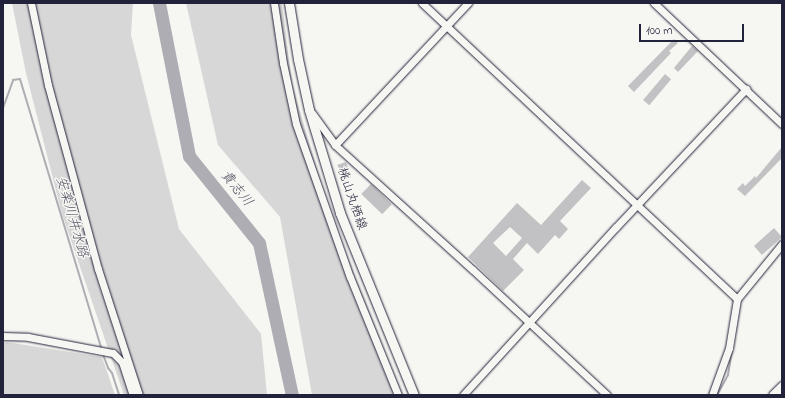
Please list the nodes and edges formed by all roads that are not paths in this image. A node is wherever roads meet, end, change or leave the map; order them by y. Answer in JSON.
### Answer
{"nodes":[{"id":1,"x":31,"y":3,"type":"edge"},
{"id":2,"x":274,"y":3,"type":"edge"},
{"id":3,"x":289,"y":3,"type":"edge"},
{"id":4,"x":422,"y":3,"type":"edge"},
{"id":5,"x":468,"y":3,"type":"edge"},
{"id":6,"x":654,"y":3,"type":"edge"},
{"id":7,"x":446,"y":26,"type":"junction"},
{"id":8,"x":746,"y":89,"type":"junction"},
{"id":9,"x":309,"y":110,"type":"junction"},
{"id":10,"x":782,"y":124,"type":"edge"},
{"id":11,"x":336,"y":145,"type":"junction"},
{"id":12,"x":636,"y":206,"type":"junction"},
{"id":13,"x":782,"y":244,"type":"edge"},
{"id":14,"x":737,"y":299,"type":"junction"},
{"id":15,"x":528,"y":323,"type":"junction"},
{"id":16,"x":3,"y":336,"type":"edge"},
{"id":17,"x":782,"y":386,"type":"edge"},
{"id":18,"x":133,"y":395,"type":"edge"},
{"id":19,"x":139,"y":395,"type":"edge"},
{"id":20,"x":398,"y":395,"type":"edge"},
{"id":21,"x":414,"y":395,"type":"edge"},
{"id":22,"x":463,"y":395,"type":"edge"},
{"id":23,"x":606,"y":395,"type":"edge"},
{"id":24,"x":712,"y":395,"type":"edge"},
{"id":25,"x":773,"y":395,"type":"edge"}],
"edges":[{"from":1,"to":19,"type":"street"},
{"from":2,"to":20,"type":"street"},
{"from":3,"to":9,"type":"main road","name":"桃山丸栖線"},
{"from":4,"to":7,"type":"street"},
{"from":5,"to":7,"type":"street"},
{"from":6,"to":8,"type":"street"},
{"from":7,"to":11,"type":"street"},
{"from":7,"to":12,"type":"street"},
{"from":8,"to":10,"type":"street"},
{"from":8,"to":12,"type":"street"},
{"from":9,"to":11,"type":"street"},
{"from":9,"to":21,"type":"main road","name":"桃山丸栖線"},
{"from":11,"to":15,"type":"street"},
{"from":12,"to":14,"type":"street"},
{"from":12,"to":15,"type":"street"},
{"from":13,"to":14,"type":"street"},
{"from":14,"to":24,"type":"street"},
{"from":15,"to":22,"type":"street"},
{"from":15,"to":23,"type":"street"},
{"from":16,"to":18,"type":"street"},
{"from":17,"to":25,"type":"main road"}]}
